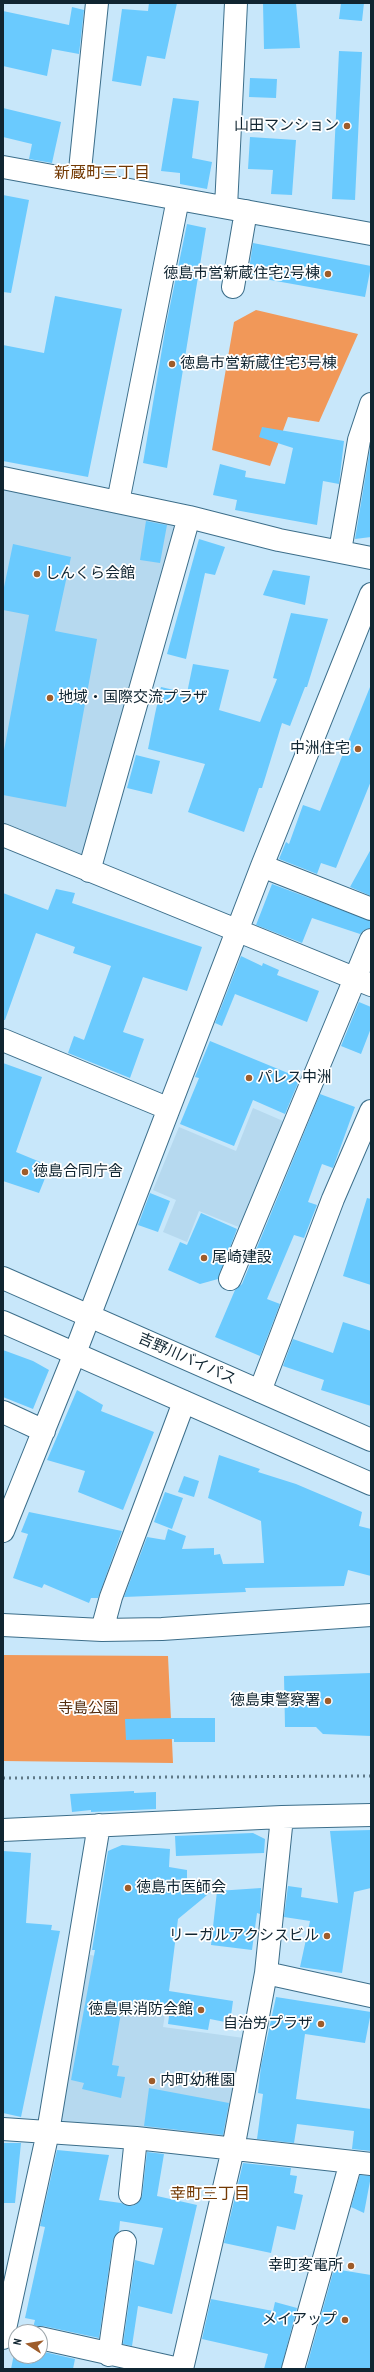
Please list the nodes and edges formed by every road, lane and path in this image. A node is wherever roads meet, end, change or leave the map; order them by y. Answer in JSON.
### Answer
{"nodes":[{"id":1,"x":97,"y":3,"type":"edge"},
{"id":2,"x":236,"y":3,"type":"edge"},
{"id":3,"x":3,"y":167,"type":"edge"},
{"id":4,"x":79,"y":180,"type":"junction"},
{"id":5,"x":178,"y":198,"type":"junction"},
{"id":6,"x":236,"y":209,"type":"junction"},
{"id":7,"x":371,"y":234,"type":"edge"},
{"id":8,"x":233,"y":287,"type":"dead end"},
{"id":9,"x":371,"y":404,"type":"edge"},
{"id":10,"x":3,"y":478,"type":"edge"},
{"id":11,"x":118,"y":502,"type":"junction"},
{"id":12,"x":189,"y":517,"type":"junction"},
{"id":13,"x":340,"y":551,"type":"junction"},
{"id":14,"x":371,"y":558,"type":"edge"},
{"id":15,"x":371,"y":594,"type":"edge"},
{"id":16,"x":3,"y":835,"type":"edge"},
{"id":17,"x":262,"y":866,"type":"junction"},
{"id":18,"x":89,"y":871,"type":"junction"},
{"id":19,"x":371,"y":909,"type":"edge"},
{"id":20,"x":236,"y":932,"type":"junction"},
{"id":21,"x":371,"y":940,"type":"edge"},
{"id":22,"x":363,"y":982,"type":"edge"},
{"id":23,"x":3,"y":1040,"type":"edge"},
{"id":24,"x":167,"y":1108,"type":"junction"},
{"id":25,"x":371,"y":1111,"type":"edge"},
{"id":26,"x":3,"y":1278,"type":"edge"},
{"id":27,"x":230,"y":1279,"type":"dead end"},
{"id":28,"x":89,"y":1316,"type":"junction"},
{"id":29,"x":3,"y":1322,"type":"edge"},
{"id":30,"x":75,"y":1353,"type":"junction"},
{"id":31,"x":260,"y":1391,"type":"junction"},
{"id":32,"x":184,"y":1402,"type":"junction"},
{"id":33,"x":3,"y":1412,"type":"edge"},
{"id":34,"x":44,"y":1431,"type":"junction"},
{"id":35,"x":371,"y":1440,"type":"edge"},
{"id":36,"x":371,"y":1484,"type":"edge"},
{"id":37,"x":3,"y":1531,"type":"edge"},
{"id":38,"x":371,"y":1615,"type":"edge"},
{"id":39,"x":3,"y":1625,"type":"edge"},
{"id":40,"x":102,"y":1630,"type":"junction"},
{"id":41,"x":371,"y":1815,"type":"edge"},
{"id":42,"x":282,"y":1817,"type":"junction"},
{"id":43,"x":98,"y":1825,"type":"junction"},
{"id":44,"x":3,"y":1830,"type":"edge"},
{"id":45,"x":266,"y":1973,"type":"junction"},
{"id":46,"x":371,"y":1996,"type":"edge"},
{"id":47,"x":3,"y":2129,"type":"edge"},
{"id":48,"x":48,"y":2132,"type":"junction"},
{"id":49,"x":136,"y":2138,"type":"junction"},
{"id":50,"x":233,"y":2149,"type":"junction"},
{"id":51,"x":361,"y":2163,"type":"edge"},
{"id":52,"x":130,"y":2194,"type":"dead end"},
{"id":53,"x":125,"y":2242,"type":"dead end"},
{"id":54,"x":7,"y":2332,"type":"edge"},
{"id":55,"x":48,"y":2340,"type":"edge"},
{"id":56,"x":109,"y":2354,"type":"junction"},
{"id":57,"x":180,"y":2369,"type":"edge"},
{"id":58,"x":293,"y":2369,"type":"edge"}],
"edges":[{"from":1,"to":4,"type":"main road"},
{"from":2,"to":6,"type":"main road"},
{"from":3,"to":4,"type":"main road"},
{"from":4,"to":5,"type":"main road"},
{"from":5,"to":6,"type":"main road"},
{"from":5,"to":11,"type":"main road"},
{"from":6,"to":7,"type":"main road"},
{"from":6,"to":8,"type":"main road"},
{"from":9,"to":13,"type":"main road"},
{"from":10,"to":11,"type":"main road"},
{"from":11,"to":12,"type":"main road"},
{"from":12,"to":13,"type":"main road"},
{"from":12,"to":18,"type":"main road"},
{"from":13,"to":14,"type":"main road"},
{"from":15,"to":17,"type":"main road"},
{"from":16,"to":18,"type":"main road"},
{"from":17,"to":19,"type":"main road"},
{"from":17,"to":20,"type":"main road"},
{"from":18,"to":20,"type":"main road"},
{"from":20,"to":22,"type":"main road"},
{"from":20,"to":24,"type":"main road"},
{"from":21,"to":22,"type":"main road"},
{"from":22,"to":27,"type":"main road"},
{"from":23,"to":24,"type":"main road"},
{"from":24,"to":28,"type":"main road"},
{"from":25,"to":31,"type":"main road"},
{"from":26,"to":28,"type":"main road","name":"吉野川バイパス"},
{"from":28,"to":30,"type":"main road"},
{"from":28,"to":31,"type":"main road","name":"吉野川バイパス"},
{"from":29,"to":30,"type":"main road"},
{"from":30,"to":32,"type":"main road"},
{"from":30,"to":34,"type":"main road"},
{"from":31,"to":35,"type":"main road","name":"吉野川バイパス"},
{"from":32,"to":36,"type":"main road"},
{"from":32,"to":40,"type":"main road"},
{"from":33,"to":34,"type":"main road"},
{"from":34,"to":37,"type":"main road"},
{"from":38,"to":40,"type":"main road"},
{"from":39,"to":40,"type":"main road"},
{"from":41,"to":42,"type":"main road"},
{"from":42,"to":43,"type":"main road"},
{"from":42,"to":45,"type":"main road"},
{"from":43,"to":44,"type":"main road"},
{"from":43,"to":48,"type":"main road"},
{"from":45,"to":46,"type":"main road"},
{"from":45,"to":50,"type":"main road"},
{"from":47,"to":48,"type":"main road"},
{"from":48,"to":49,"type":"main road"},
{"from":48,"to":54,"type":"main road"},
{"from":49,"to":50,"type":"main road"},
{"from":49,"to":52,"type":"main road"},
{"from":50,"to":51,"type":"main road"},
{"from":50,"to":57,"type":"main road"},
{"from":51,"to":58,"type":"main road"},
{"from":53,"to":56,"type":"main road"},
{"from":55,"to":56,"type":"main road"},
{"from":56,"to":57,"type":"main road"}]}
